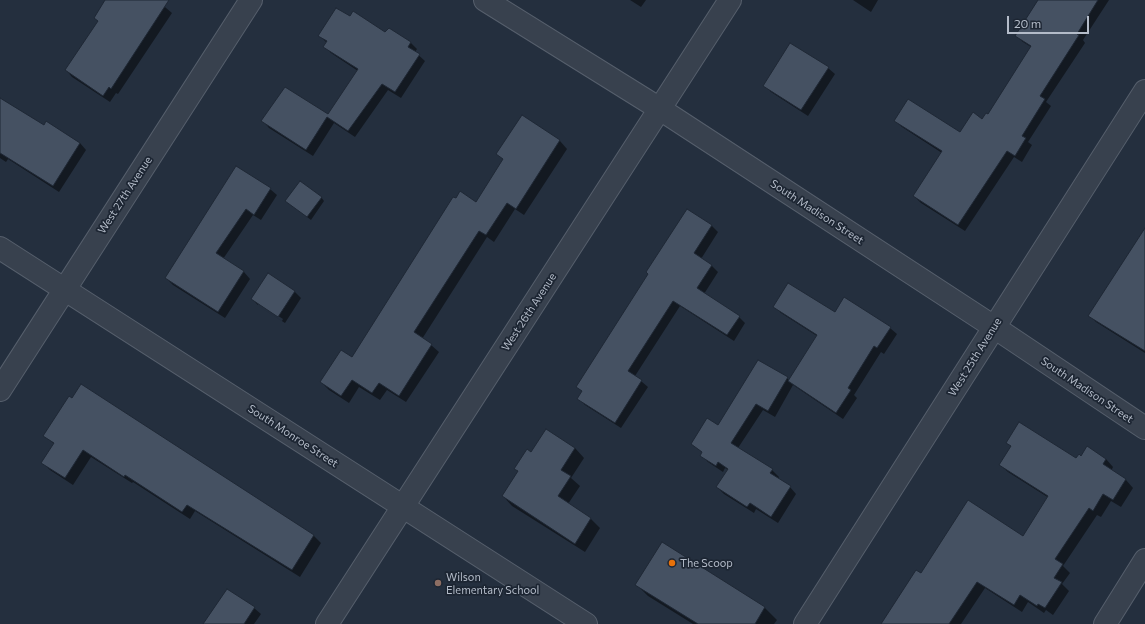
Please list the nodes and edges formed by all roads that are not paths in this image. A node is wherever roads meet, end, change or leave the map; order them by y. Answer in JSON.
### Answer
{"nodes":[{"id":1,"x":251,"y":0,"type":"edge"},
{"id":2,"x":485,"y":0,"type":"edge"},
{"id":3,"x":730,"y":0,"type":"edge"},
{"id":4,"x":1145,"y":91,"type":"edge"},
{"id":5,"x":660,"y":109,"type":"junction"},
{"id":6,"x":0,"y":248,"type":"edge"},
{"id":7,"x":64,"y":290,"type":"junction"},
{"id":8,"x":994,"y":327,"type":"junction"},
{"id":9,"x":0,"y":390,"type":"edge"},
{"id":10,"x":1145,"y":428,"type":"edge"},
{"id":11,"x":403,"y":506,"type":"junction"},
{"id":12,"x":1145,"y":560,"type":"edge"},
{"id":13,"x":327,"y":624,"type":"edge"},
{"id":14,"x":586,"y":624,"type":"edge"},
{"id":15,"x":805,"y":624,"type":"edge"},
{"id":16,"x":1105,"y":624,"type":"edge"}],
"edges":[{"from":1,"to":7,"type":"street","name":"West 27th Avenue"},
{"from":2,"to":5,"type":"street","name":"South Madison Street"},
{"from":3,"to":5,"type":"street","name":"West 26th Avenue"},
{"from":4,"to":8,"type":"street","name":"West 25th Avenue"},
{"from":5,"to":8,"type":"street","name":"South Madison Street"},
{"from":5,"to":11,"type":"street","name":"West 26th Avenue"},
{"from":6,"to":7,"type":"street","name":"South Monroe Street"},
{"from":7,"to":9,"type":"street","name":"West 27th Avenue"},
{"from":7,"to":11,"type":"street","name":"South Monroe Street"},
{"from":8,"to":10,"type":"street","name":"South Madison Street"},
{"from":8,"to":15,"type":"street","name":"West 25th Avenue"},
{"from":11,"to":13,"type":"street","name":"West 26th Avenue"},
{"from":11,"to":14,"type":"street","name":"South Monroe Street"},
{"from":12,"to":16,"type":"street"}]}
